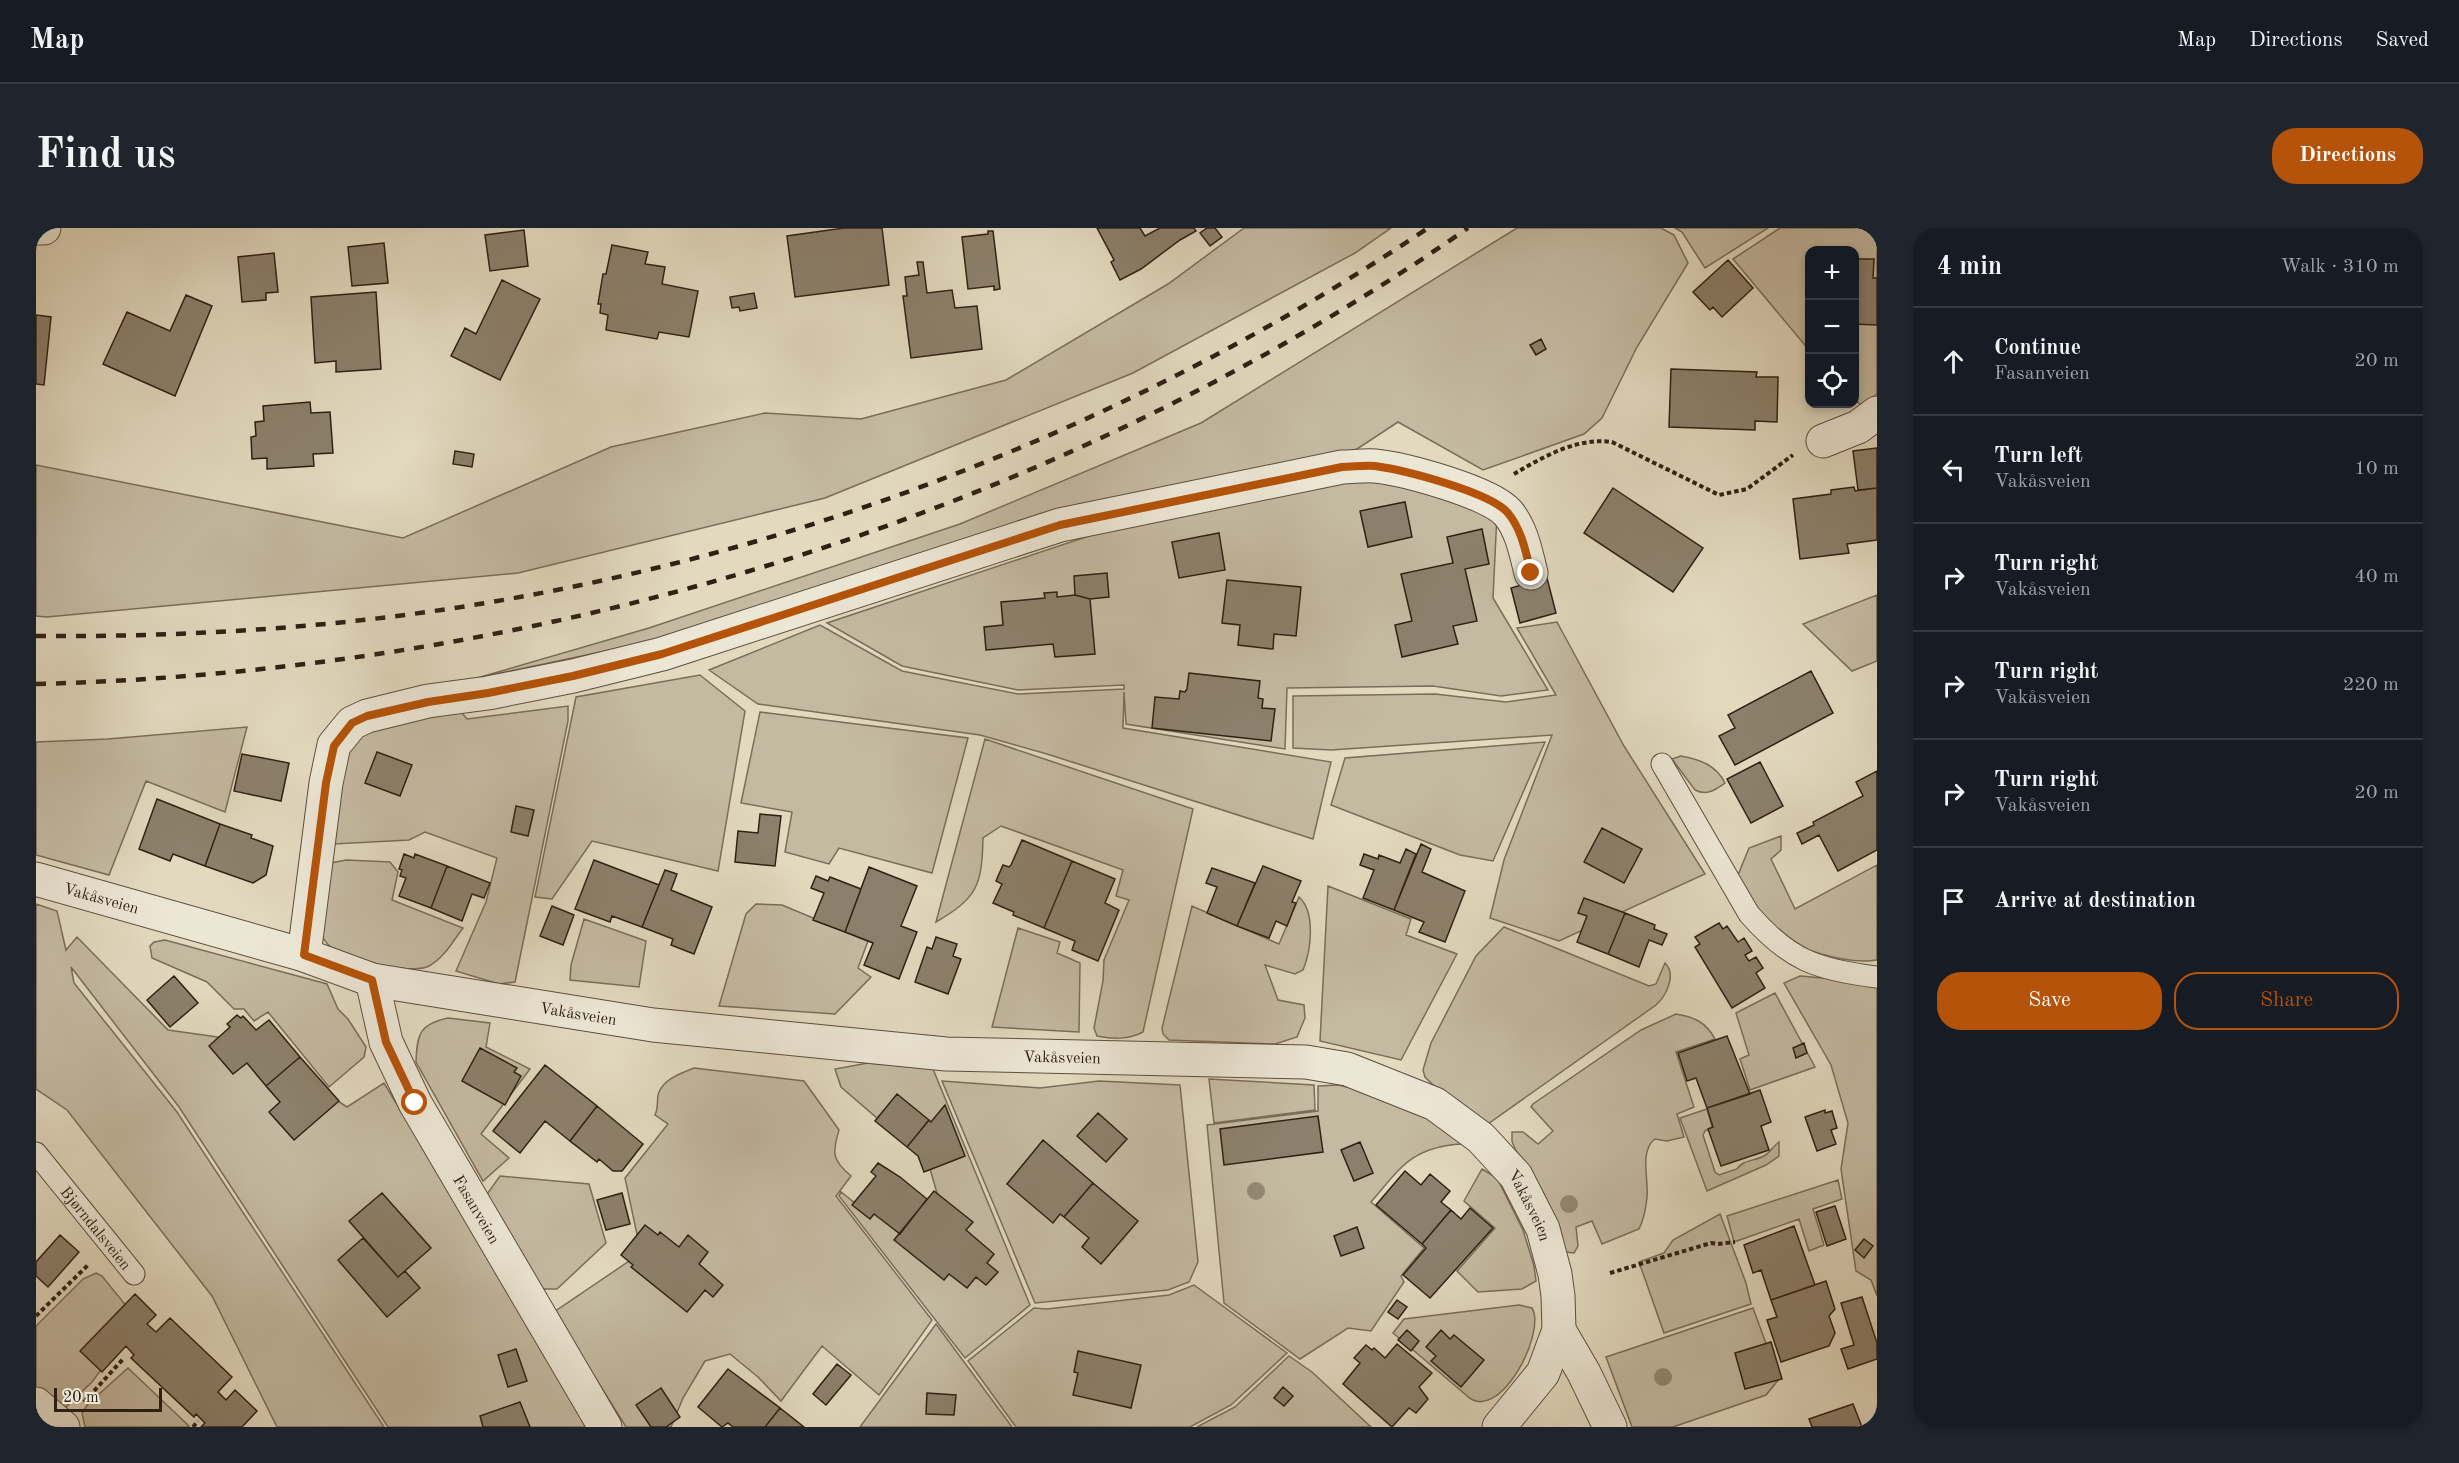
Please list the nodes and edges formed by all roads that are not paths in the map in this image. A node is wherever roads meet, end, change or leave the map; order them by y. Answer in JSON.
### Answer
{"nodes":[{"id":1,"x":36,"y":228,"type":"edge"},
{"id":2,"x":44,"y":228,"type":"edge"},
{"id":3,"x":1877,"y":413,"type":"edge"},
{"id":4,"x":1823,"y":441,"type":"road end"},
{"id":5,"x":1531,"y":573,"type":"dead end"},
{"id":6,"x":1662,"y":764,"type":"dead end"},
{"id":7,"x":36,"y":879,"type":"edge"},
{"id":8,"x":304,"y":955,"type":"junction"},
{"id":9,"x":1877,"y":977,"type":"edge"},
{"id":10,"x":372,"y":980,"type":"junction"},
{"id":11,"x":36,"y":1153,"type":"edge"},
{"id":12,"x":134,"y":1274,"type":"dead end"},
{"id":13,"x":1559,"y":1330,"type":"junction"},
{"id":14,"x":36,"y":1404,"type":"edge"},
{"id":15,"x":62,"y":1427,"type":"edge"},
{"id":16,"x":605,"y":1427,"type":"edge"},
{"id":17,"x":1499,"y":1427,"type":"edge"},
{"id":18,"x":1610,"y":1427,"type":"edge"}],
"edges":[{"from":1,"to":2,"type":"street"},
{"from":3,"to":4,"type":"street"},
{"from":5,"to":8,"type":"street"},
{"from":6,"to":9,"type":"lane"},
{"from":7,"to":8,"type":"street","name":"Vakåsveien"},
{"from":8,"to":10,"type":"street","name":"Vakåsveien"},
{"from":10,"to":13,"type":"street","name":"Vakåsveien"},
{"from":10,"to":16,"type":"street","name":"Fasanveien"},
{"from":11,"to":12,"type":"lane","name":"Bjørndalsveien"},
{"from":13,"to":17,"type":"street","name":"Vakåsveien"},
{"from":13,"to":18,"type":"street"},
{"from":14,"to":15,"type":"street"}]}
